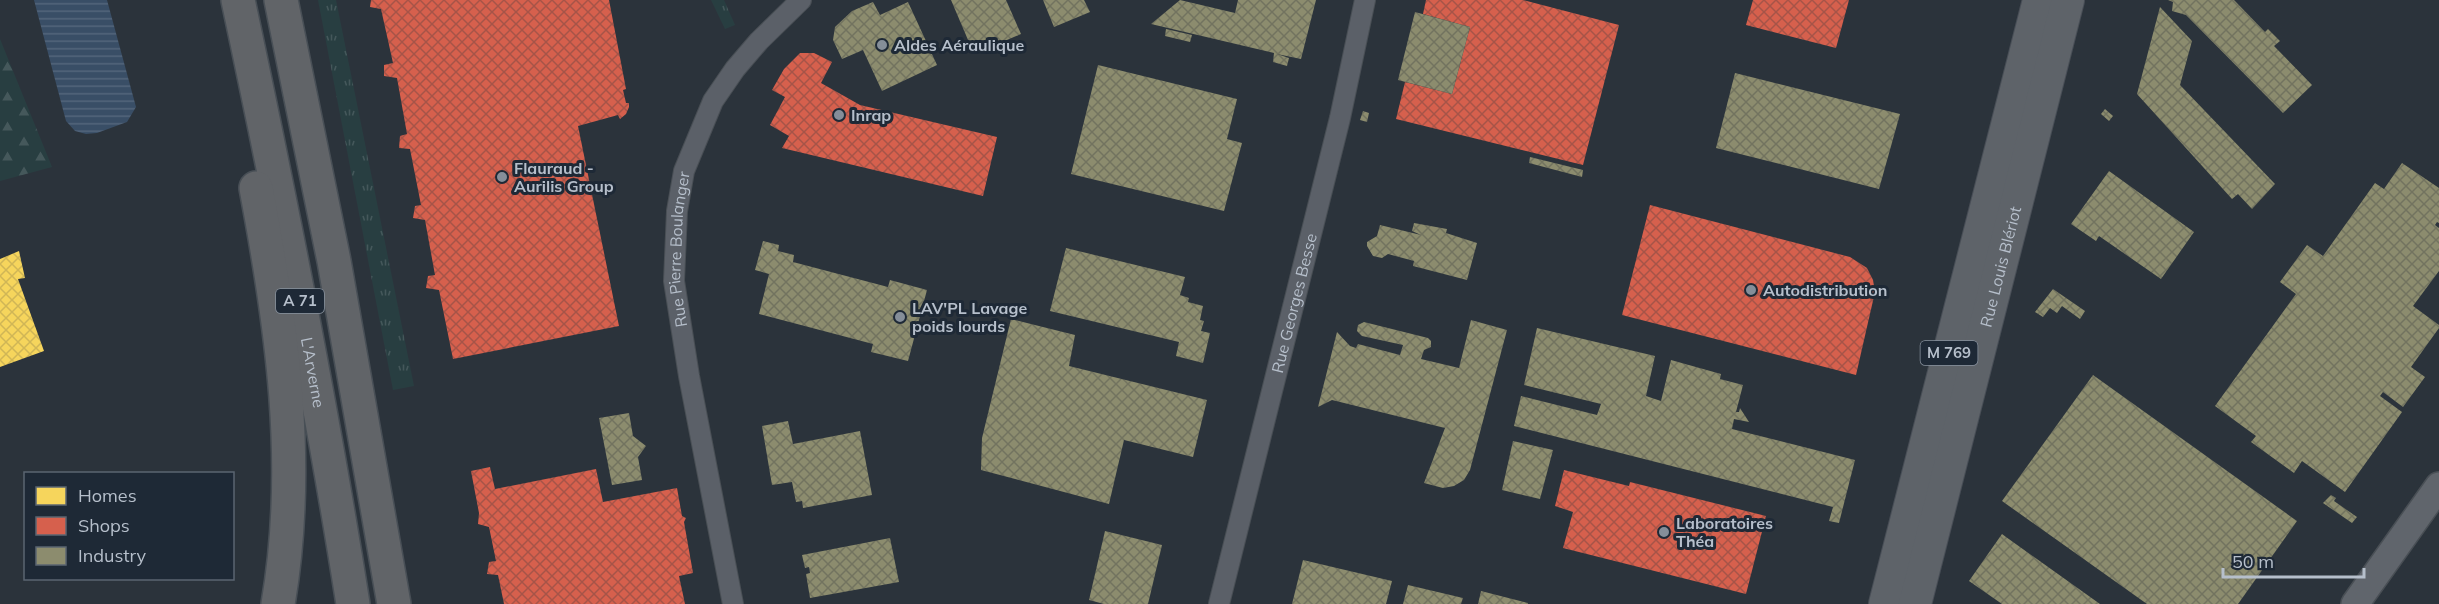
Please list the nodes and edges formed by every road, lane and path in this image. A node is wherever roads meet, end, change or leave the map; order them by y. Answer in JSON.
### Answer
{"nodes":[{"id":1,"x":225,"y":0,"type":"edge"},
{"id":2,"x":238,"y":0,"type":"edge"},
{"id":3,"x":281,"y":0,"type":"edge"},
{"id":4,"x":801,"y":0,"type":"edge"},
{"id":5,"x":1365,"y":0,"type":"edge"},
{"id":6,"x":2039,"y":0,"type":"edge"},
{"id":7,"x":2068,"y":0,"type":"edge"},
{"id":8,"x":2439,"y":486,"type":"edge"},
{"id":9,"x":381,"y":524,"type":"junction"},
{"id":10,"x":278,"y":604,"type":"edge"},
{"id":11,"x":353,"y":604,"type":"edge"},
{"id":12,"x":394,"y":604,"type":"edge"},
{"id":13,"x":412,"y":604,"type":"edge"},
{"id":14,"x":734,"y":604,"type":"edge"},
{"id":15,"x":1219,"y":604,"type":"edge"},
{"id":16,"x":1886,"y":604,"type":"edge"},
{"id":17,"x":1915,"y":604,"type":"edge"},
{"id":18,"x":2355,"y":604,"type":"edge"}],
"edges":[{"from":1,"to":10,"type":"highway"},
{"from":2,"to":11,"type":"highway","name":"L'Arverne","number":"A 71"},
{"from":3,"to":9,"type":"highway","number":"A 71"},
{"from":4,"to":14,"type":"street","name":"Rue Pierre Boulanger"},
{"from":5,"to":15,"type":"street","name":"Rue Georges Besse"},
{"from":6,"to":16,"type":"main road","name":"Rue Louis Blériot","number":"M 769"},
{"from":7,"to":17,"type":"main road","name":"Rue Louis Blériot","number":"M 769"},
{"from":8,"to":18,"type":"main road"},
{"from":9,"to":12,"type":"highway","number":"A 71"},
{"from":9,"to":13,"type":"highway"}]}
